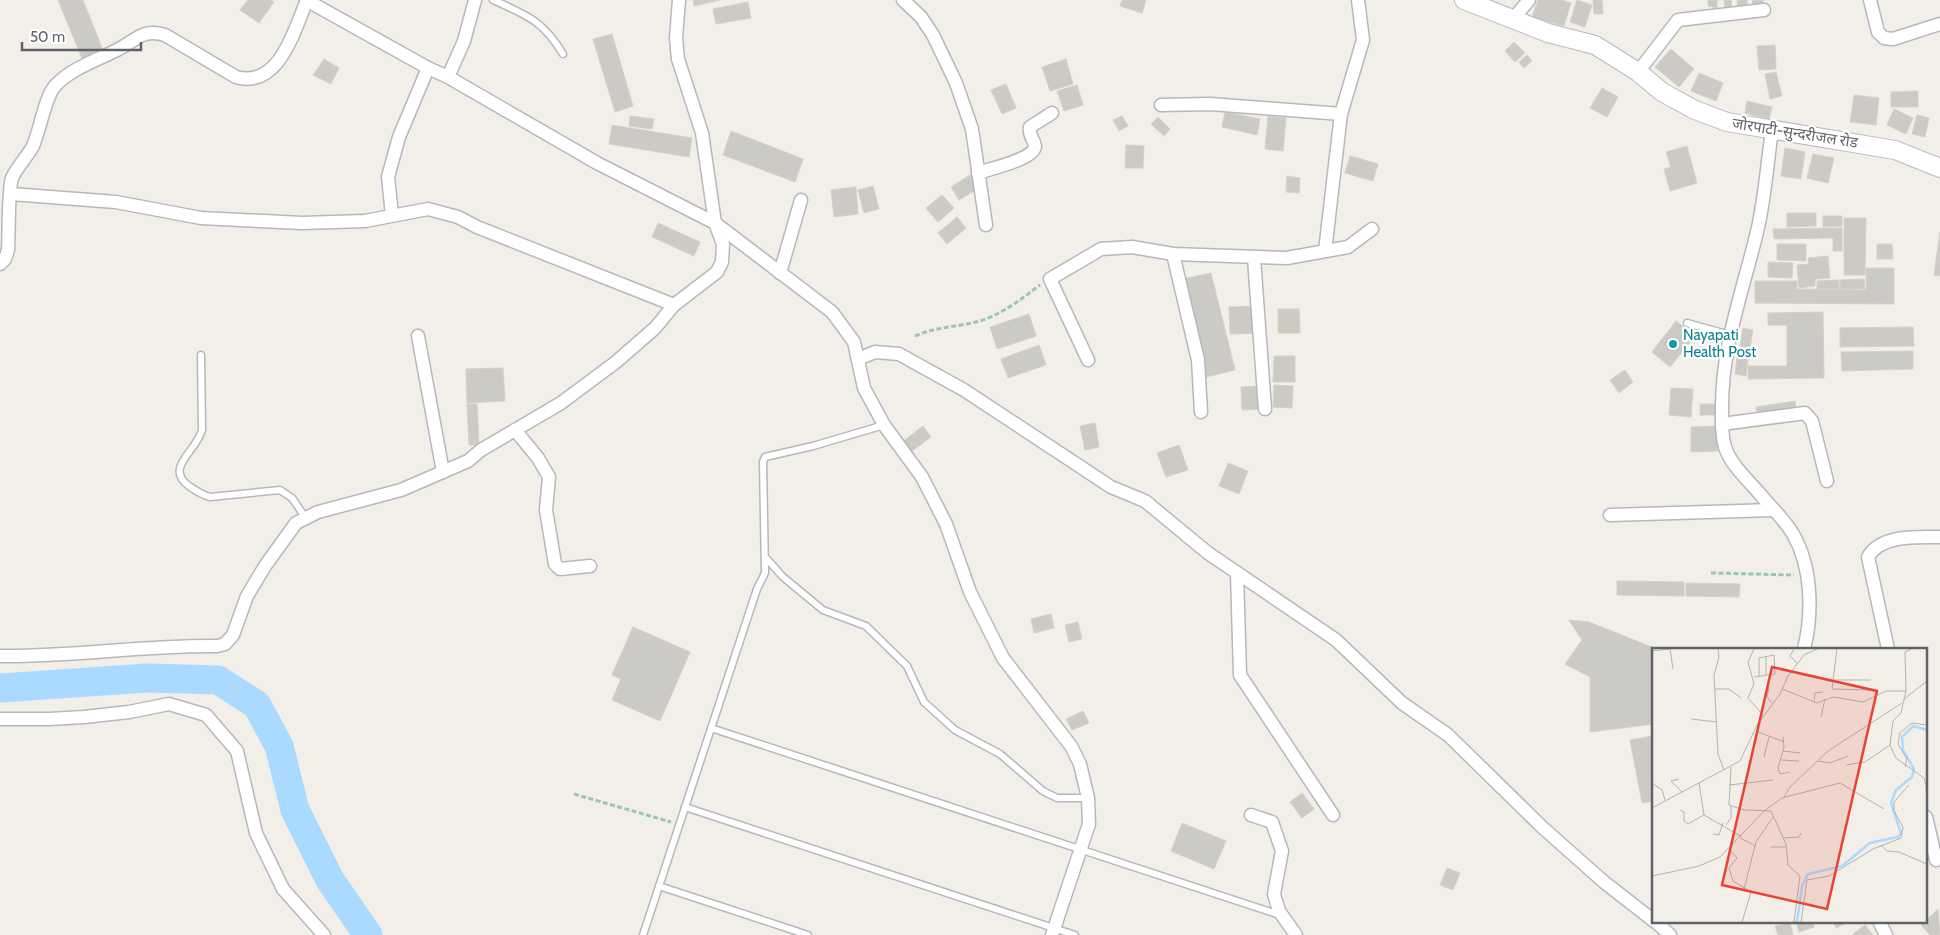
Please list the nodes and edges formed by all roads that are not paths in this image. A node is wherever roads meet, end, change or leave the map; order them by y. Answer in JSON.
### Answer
{"nodes":[{"id":1,"x":306,"y":0,"type":"edge"},
{"id":2,"x":475,"y":0,"type":"edge"},
{"id":3,"x":493,"y":0,"type":"edge"},
{"id":4,"x":679,"y":0,"type":"edge"},
{"id":5,"x":903,"y":0,"type":"edge"},
{"id":6,"x":1358,"y":0,"type":"edge"},
{"id":7,"x":1464,"y":0,"type":"edge"},
{"id":8,"x":1529,"y":0,"type":"edge"},
{"id":9,"x":1870,"y":0,"type":"edge"},
{"id":10,"x":1764,"y":10,"type":"dead end"},
{"id":11,"x":1513,"y":19,"type":"junction"},
{"id":12,"x":1940,"y":24,"type":"edge"},
{"id":13,"x":563,"y":54,"type":"dead end"},
{"id":14,"x":428,"y":68,"type":"junction"},
{"id":15,"x":1638,"y":72,"type":"junction"},
{"id":16,"x":448,"y":77,"type":"junction"},
{"id":17,"x":1161,"y":105,"type":"dead end"},
{"id":18,"x":1052,"y":113,"type":"dead end"},
{"id":19,"x":1341,"y":114,"type":"junction"},
{"id":20,"x":1772,"y":130,"type":"junction"},
{"id":21,"x":1940,"y":168,"type":"edge"},
{"id":22,"x":978,"y":173,"type":"junction"},
{"id":23,"x":11,"y":194,"type":"junction"},
{"id":24,"x":801,"y":200,"type":"dead end"},
{"id":25,"x":392,"y":215,"type":"junction"},
{"id":26,"x":715,"y":223,"type":"junction"},
{"id":27,"x":986,"y":225,"type":"dead end"},
{"id":28,"x":1372,"y":229,"type":"dead end"},
{"id":29,"x":1325,"y":252,"type":"junction"},
{"id":30,"x":1173,"y":254,"type":"junction"},
{"id":31,"x":1254,"y":258,"type":"junction"},
{"id":32,"x":0,"y":264,"type":"edge"},
{"id":33,"x":780,"y":272,"type":"junction"},
{"id":34,"x":674,"y":305,"type":"junction"},
{"id":35,"x":1687,"y":323,"type":"dead end"},
{"id":36,"x":1730,"y":335,"type":"junction"},
{"id":37,"x":418,"y":336,"type":"dead end"},
{"id":38,"x":200,"y":355,"type":"dead end"},
{"id":39,"x":858,"y":359,"type":"junction"},
{"id":40,"x":1088,"y":360,"type":"dead end"},
{"id":41,"x":1266,"y":408,"type":"dead end"},
{"id":42,"x":1202,"y":412,"type":"dead end"},
{"id":43,"x":884,"y":424,"type":"junction"},
{"id":44,"x":1722,"y":424,"type":"junction"},
{"id":45,"x":515,"y":430,"type":"junction"},
{"id":46,"x":443,"y":472,"type":"junction"},
{"id":47,"x":1827,"y":481,"type":"dead end"},
{"id":48,"x":1773,"y":510,"type":"junction"},
{"id":49,"x":1610,"y":515,"type":"dead end"},
{"id":50,"x":305,"y":517,"type":"junction"},
{"id":51,"x":1940,"y":538,"type":"edge"},
{"id":52,"x":767,"y":559,"type":"junction"},
{"id":53,"x":590,"y":566,"type":"dead end"},
{"id":54,"x":1237,"y":573,"type":"junction"},
{"id":55,"x":1804,"y":648,"type":"edge"},
{"id":56,"x":1888,"y":648,"type":"edge"},
{"id":57,"x":0,"y":656,"type":"edge"},
{"id":58,"x":0,"y":719,"type":"edge"},
{"id":59,"x":711,"y":728,"type":"junction"},
{"id":60,"x":1088,"y":798,"type":"junction"},
{"id":61,"x":685,"y":807,"type":"junction"},
{"id":62,"x":1333,"y":814,"type":"dead end"},
{"id":63,"x":1251,"y":815,"type":"dead end"},
{"id":64,"x":1928,"y":826,"type":"edge"},
{"id":65,"x":1081,"y":849,"type":"junction"},
{"id":66,"x":1936,"y":860,"type":"dead end"},
{"id":67,"x":659,"y":886,"type":"junction"},
{"id":68,"x":1283,"y":916,"type":"junction"},
{"id":69,"x":1652,"y":919,"type":"edge"},
{"id":70,"x":1655,"y":922,"type":"edge"},
{"id":71,"x":1879,"y":922,"type":"edge"},
{"id":72,"x":1054,"y":932,"type":"edge"},
{"id":73,"x":324,"y":935,"type":"edge"},
{"id":74,"x":643,"y":935,"type":"edge"},
{"id":75,"x":808,"y":935,"type":"edge"},
{"id":76,"x":1076,"y":935,"type":"edge"},
{"id":77,"x":1296,"y":935,"type":"edge"},
{"id":78,"x":1670,"y":935,"type":"edge"},
{"id":79,"x":1886,"y":935,"type":"edge"}],
"edges":[{"from":1,"to":14,"type":"street"},
{"from":1,"to":23,"type":"street"},
{"from":2,"to":16,"type":"street"},
{"from":3,"to":13,"type":"lane"},
{"from":4,"to":26,"type":"street"},
{"from":5,"to":22,"type":"street"},
{"from":6,"to":19,"type":"street"},
{"from":7,"to":11,"type":"main road","name":"जोरपाटी-सुन्दरीजल रोड"},
{"from":8,"to":11,"type":"street"},
{"from":9,"to":12,"type":"street"},
{"from":10,"to":15,"type":"street"},
{"from":11,"to":15,"type":"main road","name":"जोरपाटी-सुन्दरीजल रोड"},
{"from":14,"to":16,"type":"street"},
{"from":14,"to":25,"type":"street"},
{"from":15,"to":20,"type":"main road","name":"जोरपाटी-सुन्दरीजल रोड"},
{"from":16,"to":26,"type":"street"},
{"from":17,"to":19,"type":"street"},
{"from":18,"to":22,"type":"street"},
{"from":19,"to":29,"type":"street"},
{"from":20,"to":21,"type":"main road","name":"जोरपाटी-सुन्दरीजल रोड"},
{"from":20,"to":36,"type":"street"},
{"from":22,"to":27,"type":"street"},
{"from":23,"to":25,"type":"street"},
{"from":23,"to":32,"type":"street"},
{"from":24,"to":33,"type":"street"},
{"from":25,"to":34,"type":"street"},
{"from":26,"to":33,"type":"street"},
{"from":26,"to":34,"type":"street"},
{"from":28,"to":29,"type":"street"},
{"from":29,"to":31,"type":"street"},
{"from":30,"to":31,"type":"street"},
{"from":30,"to":40,"type":"street"},
{"from":30,"to":42,"type":"street"},
{"from":31,"to":41,"type":"street"},
{"from":33,"to":39,"type":"street"},
{"from":34,"to":45,"type":"street"},
{"from":35,"to":36,"type":"lane"},
{"from":36,"to":44,"type":"street"},
{"from":37,"to":46,"type":"street"},
{"from":38,"to":50,"type":"lane"},
{"from":39,"to":43,"type":"street"},
{"from":39,"to":54,"type":"street"},
{"from":43,"to":52,"type":"lane"},
{"from":43,"to":60,"type":"street"},
{"from":44,"to":47,"type":"street"},
{"from":44,"to":48,"type":"street"},
{"from":45,"to":46,"type":"street"},
{"from":45,"to":53,"type":"street"},
{"from":46,"to":50,"type":"street"},
{"from":48,"to":49,"type":"street"},
{"from":48,"to":55,"type":"street"},
{"from":50,"to":57,"type":"street"},
{"from":51,"to":56,"type":"street"},
{"from":52,"to":59,"type":"lane"},
{"from":52,"to":60,"type":"lane"},
{"from":54,"to":62,"type":"street"},
{"from":54,"to":69,"type":"street"},
{"from":58,"to":73,"type":"street"},
{"from":59,"to":61,"type":"lane"},
{"from":59,"to":65,"type":"lane"},
{"from":60,"to":65,"type":"street"},
{"from":61,"to":67,"type":"lane"},
{"from":61,"to":72,"type":"lane"},
{"from":63,"to":68,"type":"street"},
{"from":64,"to":66,"type":"street"},
{"from":65,"to":68,"type":"lane"},
{"from":65,"to":72,"type":"street"},
{"from":67,"to":74,"type":"lane"},
{"from":67,"to":75,"type":"lane"},
{"from":68,"to":77,"type":"street"},
{"from":70,"to":78,"type":"street"},
{"from":71,"to":79,"type":"street"},
{"from":72,"to":76,"type":"lane"}]}
